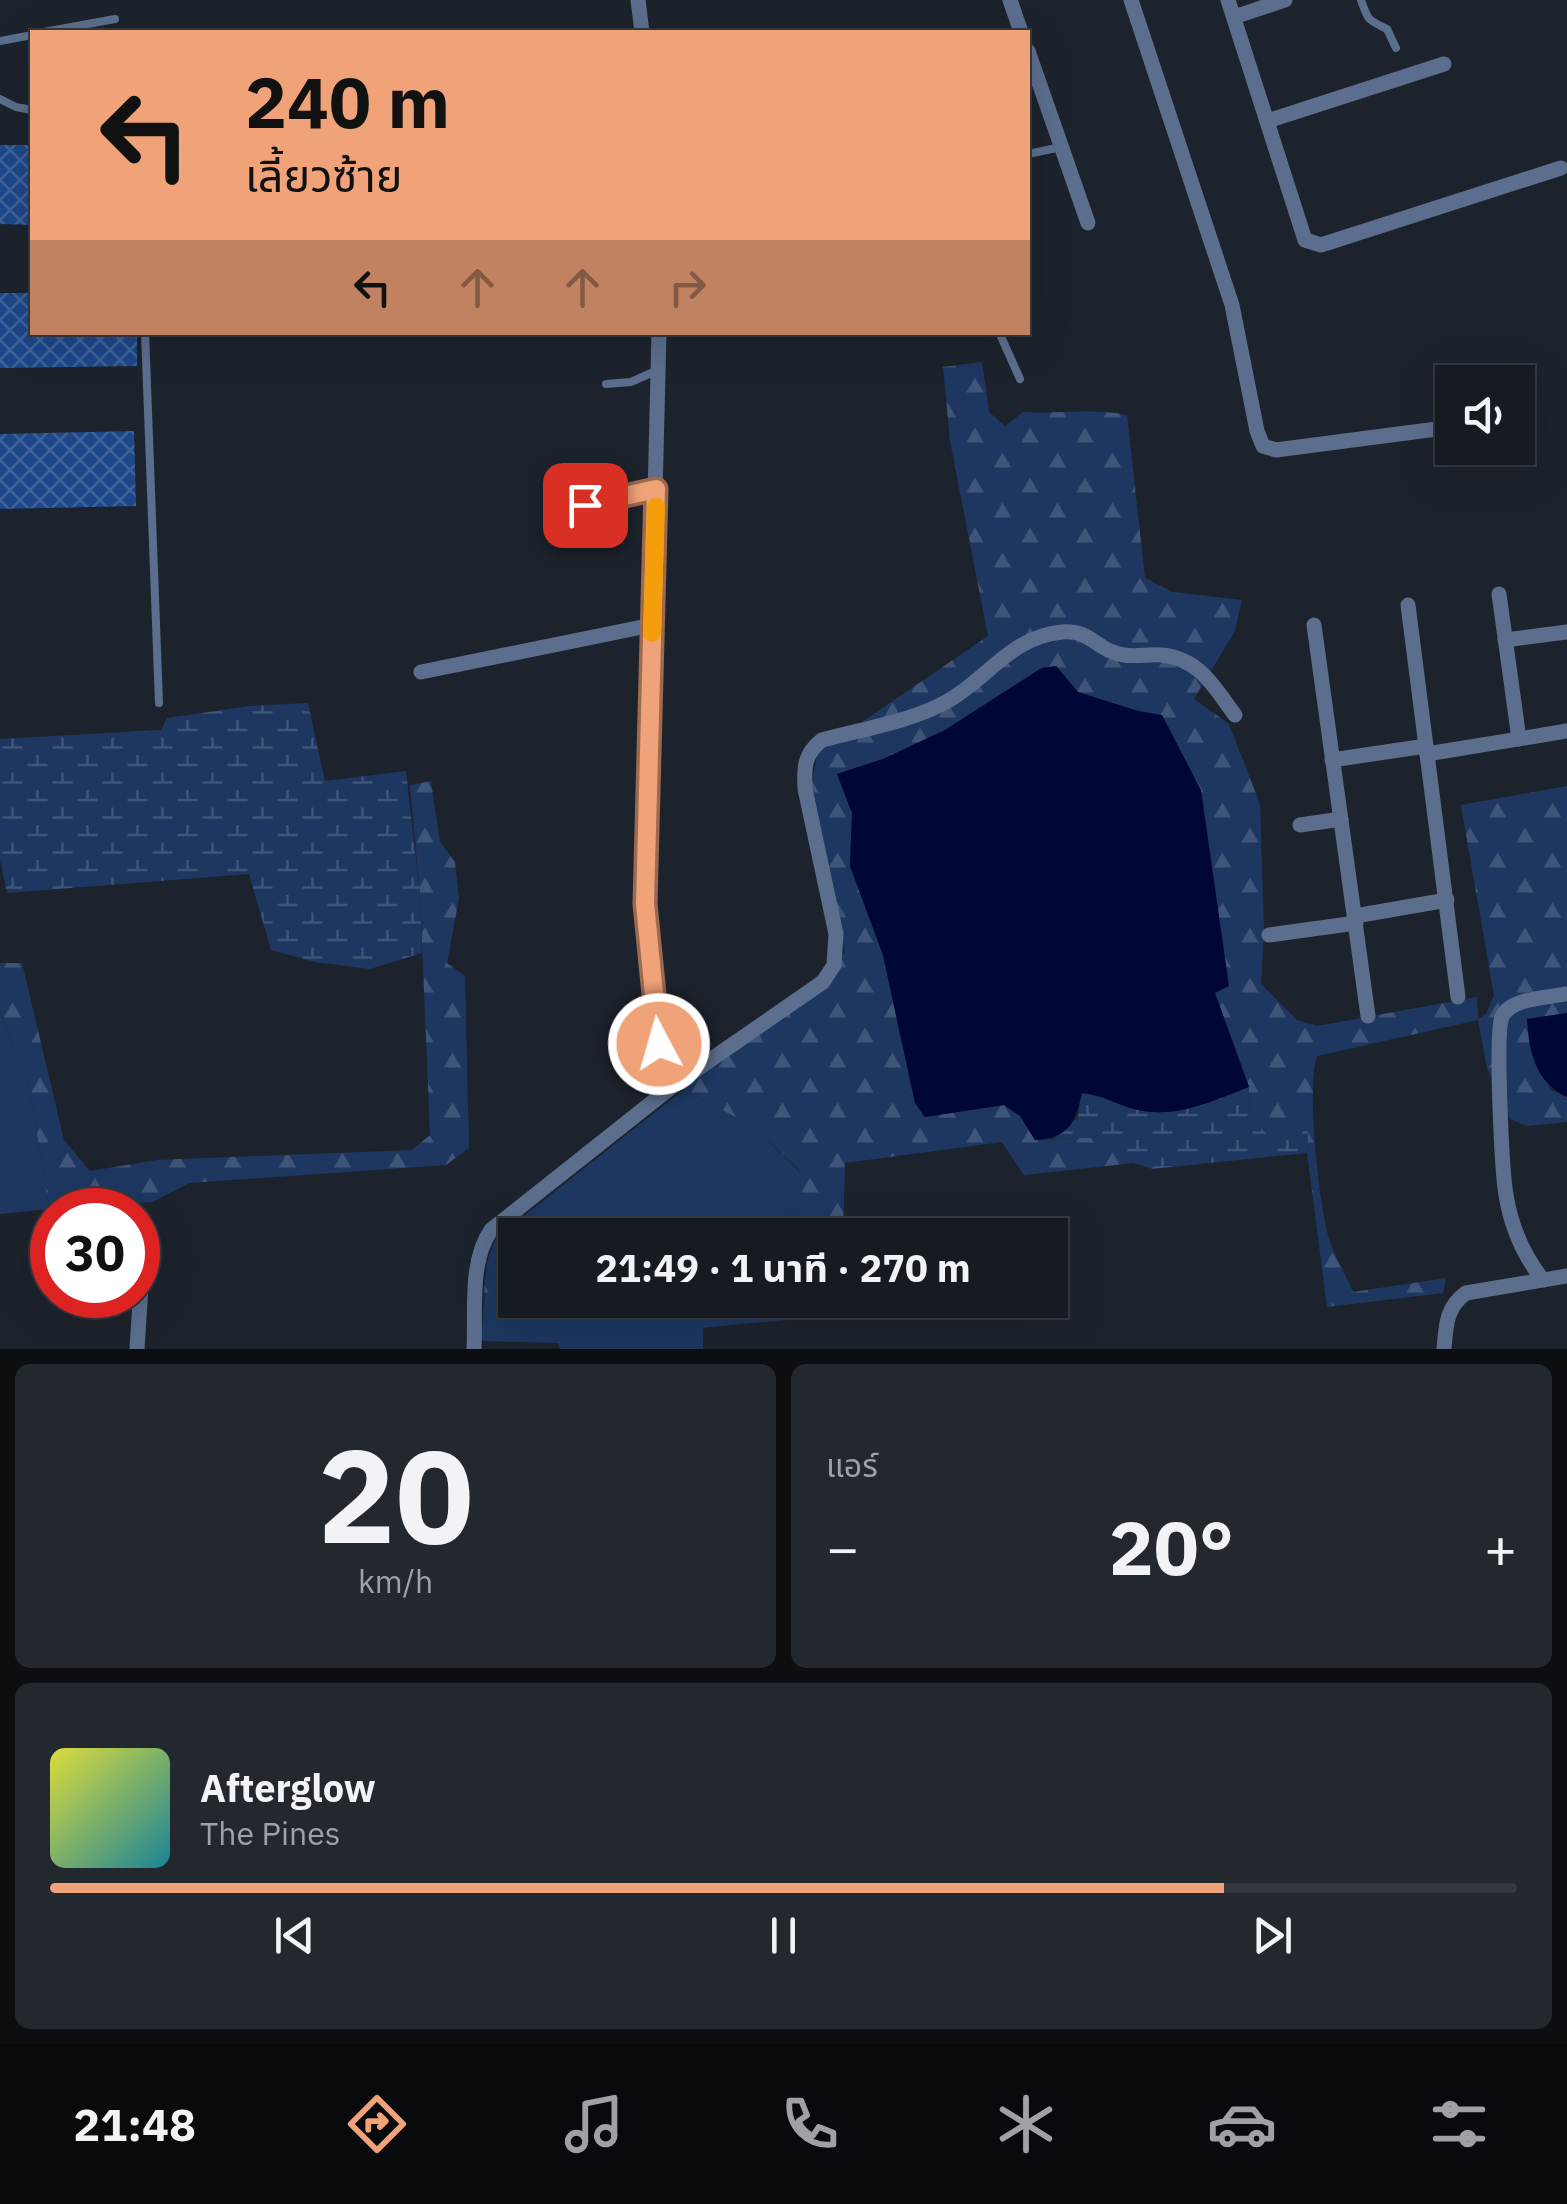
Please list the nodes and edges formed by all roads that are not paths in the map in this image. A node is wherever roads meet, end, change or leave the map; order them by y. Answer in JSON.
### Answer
{"nodes":[{"id":1,"x":638,"y":0,"type":"edge"},
{"id":2,"x":1010,"y":0,"type":"edge"},
{"id":3,"x":1131,"y":0,"type":"edge"},
{"id":4,"x":1228,"y":0,"type":"edge"},
{"id":5,"x":1285,"y":0,"type":"edge"},
{"id":6,"x":1361,"y":0,"type":"edge"},
{"id":7,"x":1234,"y":17,"type":"junction"},
{"id":8,"x":115,"y":18,"type":"dead end"},
{"id":9,"x":54,"y":30,"type":"edge"},
{"id":10,"x":642,"y":30,"type":"edge"},
{"id":11,"x":1020,"y":30,"type":"edge"},
{"id":12,"x":30,"y":35,"type":"edge"},
{"id":13,"x":0,"y":41,"type":"edge"},
{"id":14,"x":1396,"y":48,"type":"dead end"},
{"id":15,"x":1030,"y":57,"type":"edge"},
{"id":16,"x":1444,"y":64,"type":"dead end"},
{"id":17,"x":0,"y":99,"type":"edge"},
{"id":18,"x":30,"y":110,"type":"edge"},
{"id":19,"x":1267,"y":121,"type":"junction"},
{"id":20,"x":1061,"y":147,"type":"junction"},
{"id":21,"x":1030,"y":154,"type":"edge"},
{"id":22,"x":1560,"y":168,"type":"dead end"},
{"id":23,"x":1088,"y":223,"type":"dead end"},
{"id":24,"x":145,"y":335,"type":"edge"},
{"id":25,"x":659,"y":335,"type":"edge"},
{"id":26,"x":1001,"y":335,"type":"edge"},
{"id":27,"x":658,"y":370,"type":"junction"},
{"id":28,"x":1020,"y":379,"type":"dead end"},
{"id":29,"x":606,"y":384,"type":"dead end"},
{"id":30,"x":1435,"y":429,"type":"edge"},
{"id":31,"x":656,"y":489,"type":"junction"},
{"id":32,"x":549,"y":512,"type":"dead end"},
{"id":33,"x":1499,"y":594,"type":"dead end"},
{"id":34,"x":1408,"y":606,"type":"dead end"},
{"id":35,"x":652,"y":625,"type":"junction"},
{"id":36,"x":1314,"y":625,"type":"dead end"},
{"id":37,"x":1567,"y":632,"type":"edge"},
{"id":38,"x":1505,"y":640,"type":"junction"},
{"id":39,"x":421,"y":672,"type":"dead end"},
{"id":40,"x":160,"y":703,"type":"dead end"},
{"id":41,"x":1235,"y":715,"type":"dead end"},
{"id":42,"x":1567,"y":731,"type":"edge"},
{"id":43,"x":1518,"y":739,"type":"junction"},
{"id":44,"x":1426,"y":750,"type":"junction"},
{"id":45,"x":1332,"y":760,"type":"junction"},
{"id":46,"x":1341,"y":819,"type":"junction"},
{"id":47,"x":1300,"y":825,"type":"dead end"},
{"id":48,"x":1447,"y":900,"type":"junction"},
{"id":49,"x":1355,"y":919,"type":"junction"},
{"id":50,"x":1268,"y":936,"type":"dead end"},
{"id":51,"x":1565,"y":994,"type":"edge"},
{"id":52,"x":1458,"y":997,"type":"dead end"},
{"id":53,"x":1368,"y":1016,"type":"dead end"},
{"id":54,"x":674,"y":1085,"type":"junction"},
{"id":55,"x":1567,"y":1276,"type":"edge"},
{"id":56,"x":1543,"y":1280,"type":"junction"},
{"id":57,"x":139,"y":1318,"type":"edge"},
{"id":58,"x":137,"y":1349,"type":"edge"},
{"id":59,"x":474,"y":1349,"type":"edge"},
{"id":60,"x":1444,"y":1349,"type":"edge"}],
"edges":[{"from":1,"to":10,"type":"street"},
{"from":2,"to":11,"type":"street"},
{"from":3,"to":30,"type":"street"},
{"from":4,"to":7,"type":"street"},
{"from":5,"to":7,"type":"street"},
{"from":6,"to":14,"type":"lane"},
{"from":7,"to":19,"type":"street"},
{"from":8,"to":9,"type":"lane"},
{"from":12,"to":13,"type":"lane"},
{"from":15,"to":20,"type":"street"},
{"from":16,"to":19,"type":"street"},
{"from":17,"to":18,"type":"lane"},
{"from":19,"to":22,"type":"street"},
{"from":20,"to":21,"type":"lane"},
{"from":20,"to":23,"type":"street"},
{"from":24,"to":40,"type":"lane"},
{"from":25,"to":27,"type":"street"},
{"from":26,"to":28,"type":"lane"},
{"from":27,"to":29,"type":"lane"},
{"from":27,"to":31,"type":"street"},
{"from":31,"to":32,"type":"lane"},
{"from":31,"to":35,"type":"street"},
{"from":33,"to":38,"type":"street"},
{"from":34,"to":44,"type":"street"},
{"from":35,"to":39,"type":"street"},
{"from":35,"to":54,"type":"street"},
{"from":36,"to":45,"type":"street"},
{"from":37,"to":38,"type":"street"},
{"from":38,"to":43,"type":"street"},
{"from":41,"to":54,"type":"street"},
{"from":42,"to":43,"type":"street"},
{"from":43,"to":44,"type":"street"},
{"from":44,"to":45,"type":"street"},
{"from":44,"to":48,"type":"street"},
{"from":45,"to":46,"type":"street"},
{"from":46,"to":47,"type":"street"},
{"from":46,"to":49,"type":"street"},
{"from":48,"to":49,"type":"street"},
{"from":48,"to":52,"type":"street"},
{"from":49,"to":50,"type":"street"},
{"from":49,"to":53,"type":"street"},
{"from":51,"to":56,"type":"street"},
{"from":54,"to":59,"type":"street"},
{"from":55,"to":56,"type":"street"},
{"from":56,"to":60,"type":"street"},
{"from":57,"to":58,"type":"street"}]}
